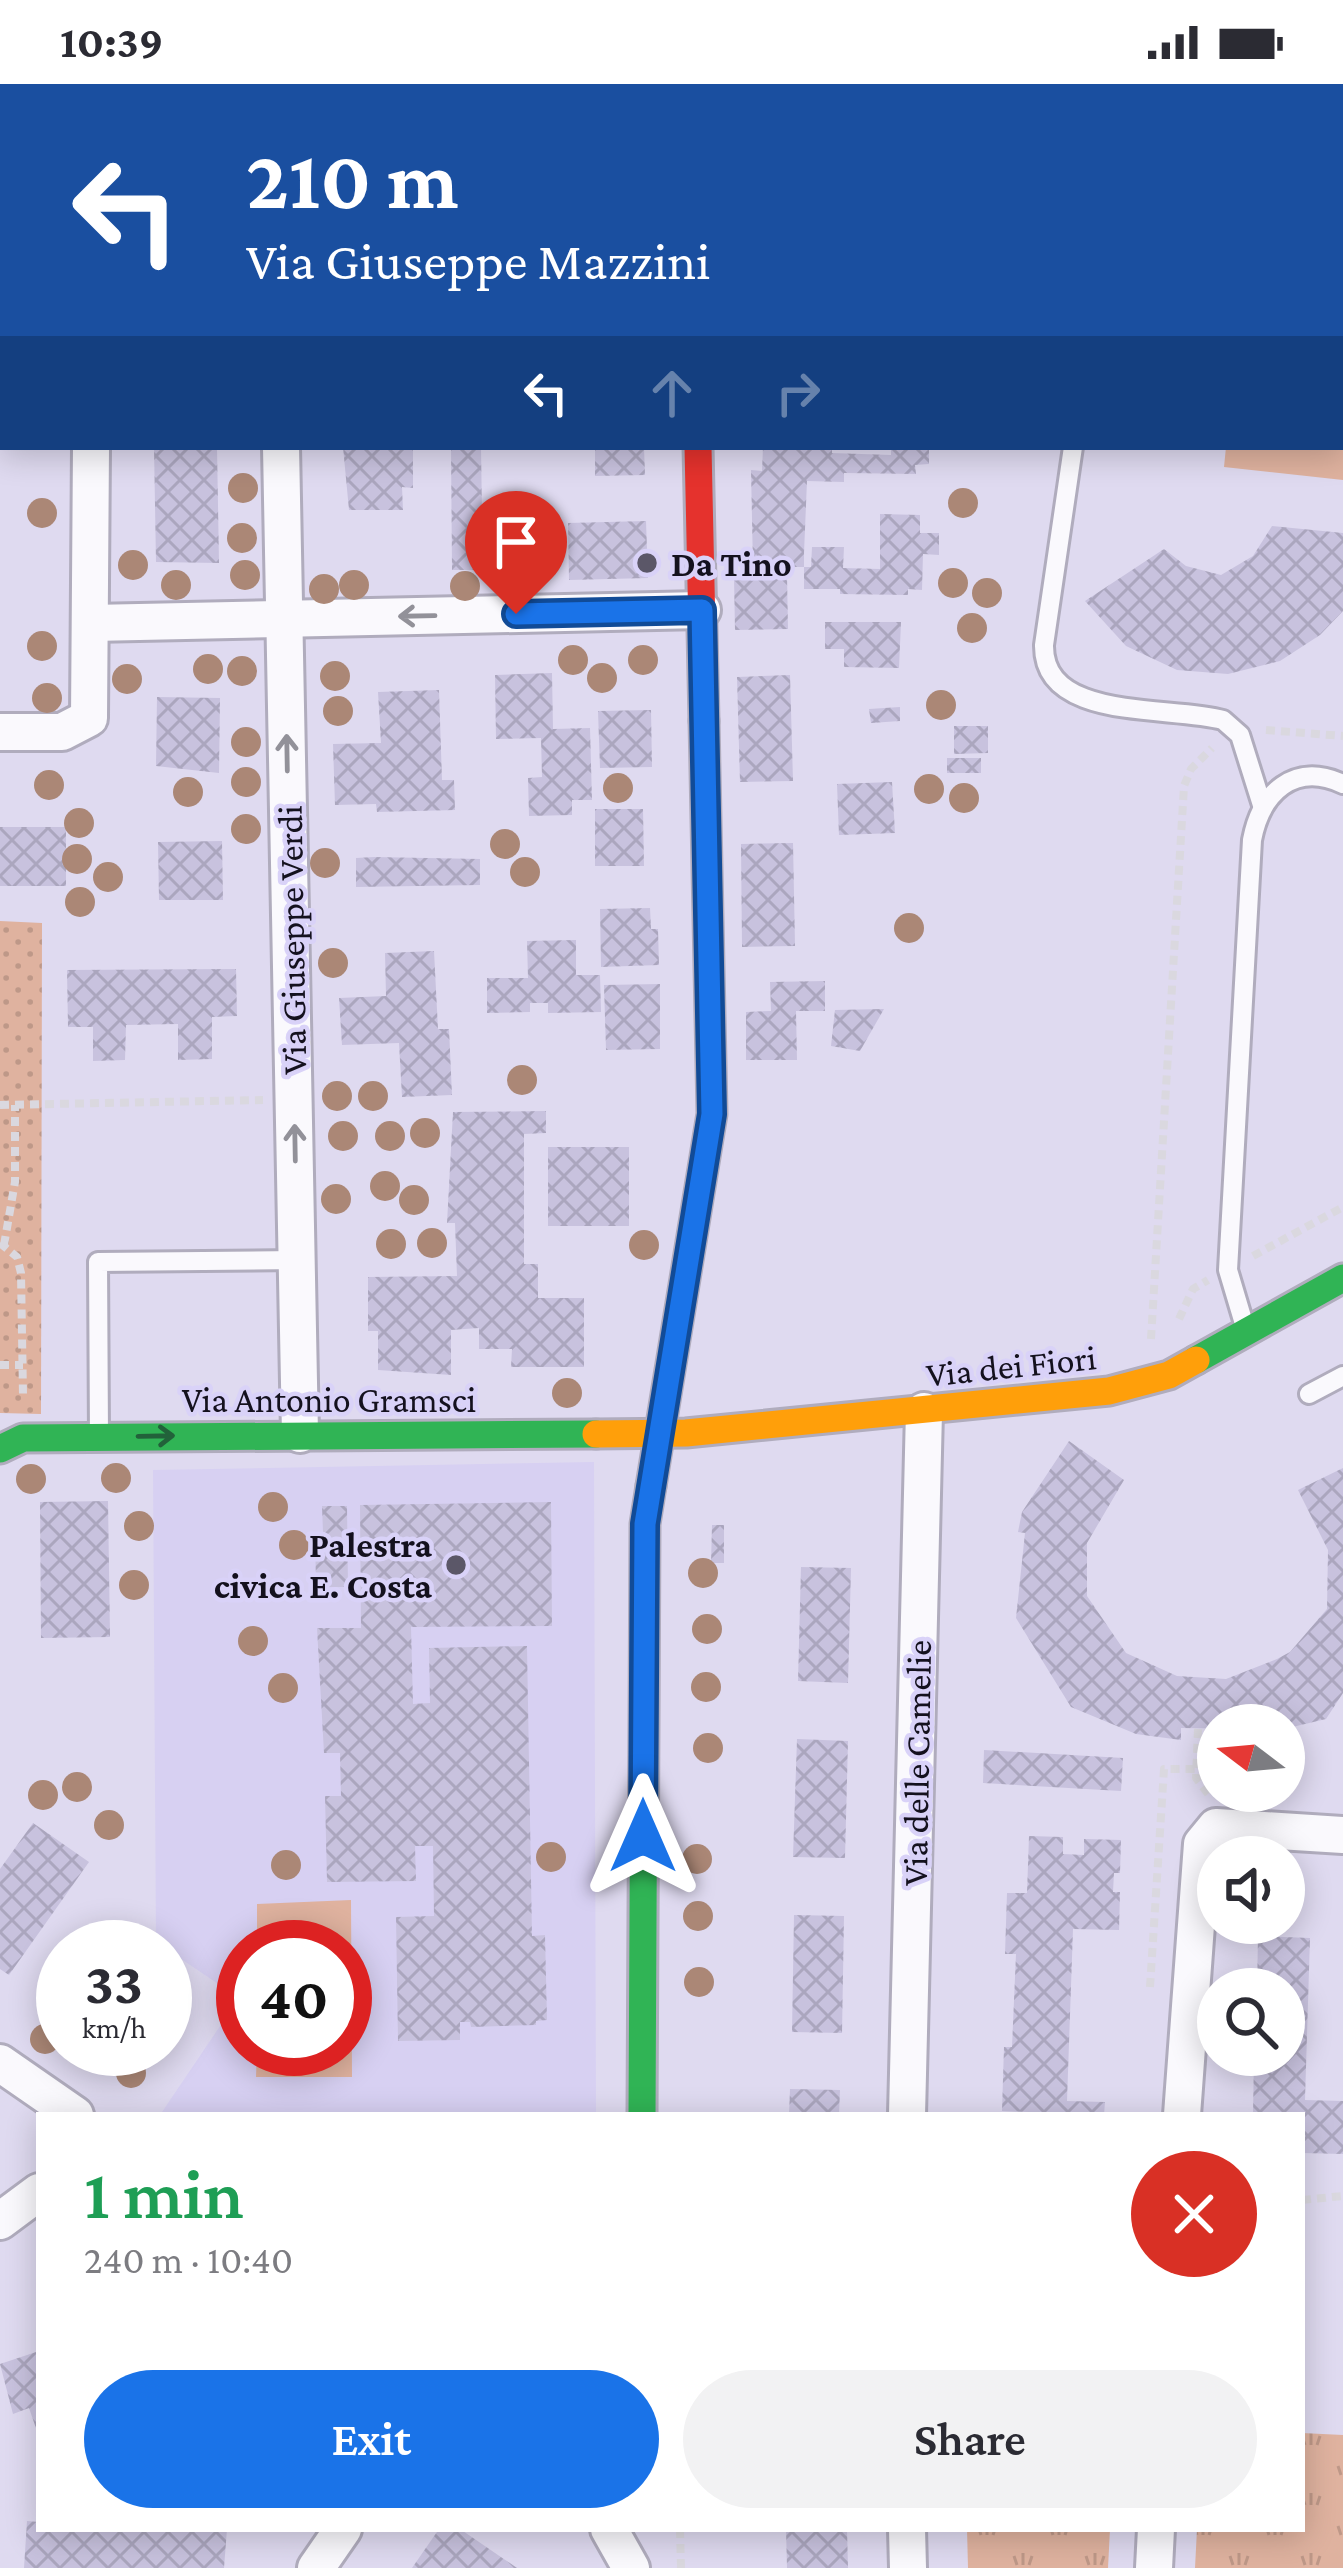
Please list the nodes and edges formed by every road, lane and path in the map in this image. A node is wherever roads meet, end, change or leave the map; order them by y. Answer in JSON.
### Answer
{"nodes":[{"id":1,"x":91,"y":450,"type":"edge"},
{"id":2,"x":281,"y":450,"type":"edge"},
{"id":3,"x":698,"y":450,"type":"edge"},
{"id":4,"x":1072,"y":450,"type":"edge"},
{"id":5,"x":702,"y":610,"type":"junction"},
{"id":6,"x":284,"y":619,"type":"junction"},
{"id":7,"x":92,"y":623,"type":"junction"},
{"id":8,"x":0,"y":732,"type":"edge"},
{"id":9,"x":1240,"y":735,"type":"junction"},
{"id":10,"x":1343,"y":736,"type":"edge"},
{"id":11,"x":1343,"y":784,"type":"edge"},
{"id":12,"x":1262,"y":805,"type":"junction"},
{"id":13,"x":294,"y":1100,"type":"junction"},
{"id":14,"x":15,"y":1105,"type":"junction"},
{"id":15,"x":0,"y":1106,"type":"edge"},
{"id":16,"x":1343,"y":1207,"type":"edge"},
{"id":17,"x":2,"y":1244,"type":"edge"},
{"id":18,"x":297,"y":1260,"type":"junction"},
{"id":19,"x":1228,"y":1270,"type":"junction"},
{"id":20,"x":1343,"y":1278,"type":"edge"},
{"id":21,"x":1247,"y":1331,"type":"junction"},
{"id":22,"x":1151,"y":1340,"type":"junction"},
{"id":23,"x":1139,"y":1345,"type":"dead end"},
{"id":24,"x":0,"y":1365,"type":"edge"},
{"id":25,"x":23,"y":1365,"type":"junction"},
{"id":26,"x":1343,"y":1376,"type":"edge"},
{"id":27,"x":1148,"y":1382,"type":"junction"},
{"id":28,"x":1309,"y":1394,"type":"dead end"},
{"id":29,"x":925,"y":1411,"type":"junction"},
{"id":30,"x":300,"y":1434,"type":"junction"},
{"id":31,"x":661,"y":1434,"type":"junction"},
{"id":32,"x":100,"y":1437,"type":"junction"},
{"id":33,"x":12,"y":1444,"type":"edge"},
{"id":34,"x":1233,"y":1812,"type":"edge"},
{"id":35,"x":1234,"y":1828,"type":"junction"},
{"id":36,"x":1343,"y":1835,"type":"edge"},
{"id":37,"x":0,"y":2063,"type":"edge"},
{"id":38,"x":71,"y":2112,"type":"edge"},
{"id":39,"x":642,"y":2112,"type":"edge"},
{"id":40,"x":907,"y":2112,"type":"edge"},
{"id":41,"x":1182,"y":2112,"type":"edge"},
{"id":42,"x":36,"y":2194,"type":"edge"},
{"id":43,"x":1343,"y":2196,"type":"edge"},
{"id":44,"x":1305,"y":2200,"type":"edge"},
{"id":45,"x":0,"y":2221,"type":"edge"},
{"id":46,"x":341,"y":2532,"type":"edge"},
{"id":47,"x":611,"y":2532,"type":"edge"},
{"id":48,"x":644,"y":2532,"type":"edge"},
{"id":49,"x":680,"y":2532,"type":"edge"},
{"id":50,"x":907,"y":2532,"type":"edge"},
{"id":51,"x":1156,"y":2532,"type":"edge"},
{"id":52,"x":316,"y":2568,"type":"edge"},
{"id":53,"x":631,"y":2568,"type":"edge"},
{"id":54,"x":646,"y":2568,"type":"edge"},
{"id":55,"x":681,"y":2568,"type":"edge"},
{"id":56,"x":908,"y":2568,"type":"edge"},
{"id":57,"x":1154,"y":2568,"type":"edge"}],
"edges":[{"from":1,"to":7,"type":"street"},
{"from":2,"to":6,"type":"street","name":"Via Giuseppe Verdi"},
{"from":3,"to":5,"type":"street"},
{"from":4,"to":9,"type":"lane"},
{"from":5,"to":6,"type":"street","one_way":true},
{"from":5,"to":31,"type":"street"},
{"from":6,"to":7,"type":"street"},
{"from":13,"to":6,"type":"street","name":"Via Giuseppe Verdi","one_way":true},
{"from":7,"to":8,"type":"street"},
{"from":9,"to":10,"type":"path"},
{"from":9,"to":12,"type":"lane"},
{"from":9,"to":22,"type":"path"},
{"from":11,"to":12,"type":"lane"},
{"from":12,"to":19,"type":"lane"},
{"from":13,"to":14,"type":"path"},
{"from":18,"to":13,"type":"street","name":"Via Giuseppe Verdi","one_way":true},
{"from":14,"to":15,"type":"path"},
{"from":14,"to":17,"type":"path"},
{"from":16,"to":19,"type":"path"},
{"from":17,"to":25,"type":"path"},
{"from":18,"to":30,"type":"street","name":"Via Giuseppe Verdi"},
{"from":18,"to":32,"type":"lane"},
{"from":19,"to":21,"type":"lane"},
{"from":19,"to":22,"type":"path"},
{"from":20,"to":21,"type":"street","name":"Via dei Fiori"},
{"from":21,"to":27,"type":"street","name":"Via dei Fiori"},
{"from":22,"to":23,"type":"path"},
{"from":22,"to":27,"type":"path"},
{"from":24,"to":25,"type":"path"},
{"from":25,"to":33,"type":"path"},
{"from":26,"to":28,"type":"lane"},
{"from":27,"to":29,"type":"street","name":"Via dei Fiori"},
{"from":29,"to":31,"type":"street","name":"Via dei Fiori"},
{"from":29,"to":40,"type":"street","name":"Via delle Camelie"},
{"from":30,"to":31,"type":"street","name":"Via Antonio Gramsci"},
{"from":32,"to":30,"type":"street","name":"Via Antonio Gramsci","one_way":true},
{"from":31,"to":39,"type":"street"},
{"from":32,"to":33,"type":"street","name":"Via Antonio Gramsci"},
{"from":34,"to":35,"type":"path"},
{"from":35,"to":36,"type":"street"},
{"from":35,"to":41,"type":"street"},
{"from":37,"to":38,"type":"street"},
{"from":42,"to":45,"type":"street"},
{"from":43,"to":44,"type":"path"},
{"from":46,"to":52,"type":"street"},
{"from":47,"to":53,"type":"street"},
{"from":48,"to":54,"type":"street"},
{"from":49,"to":55,"type":"path"},
{"from":50,"to":56,"type":"street"},
{"from":51,"to":57,"type":"street"}]}
